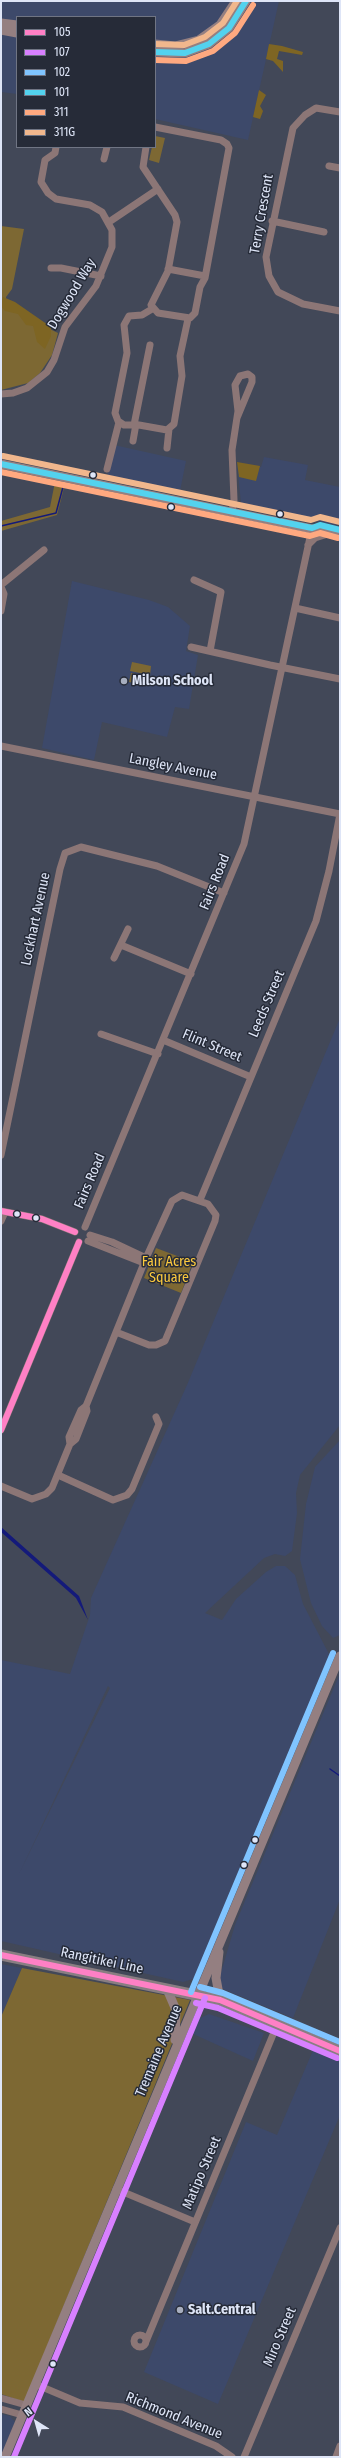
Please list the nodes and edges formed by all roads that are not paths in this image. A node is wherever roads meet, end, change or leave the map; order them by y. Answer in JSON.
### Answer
{"nodes":[{"id":1,"x":236,"y":1,"type":"edge"},
{"id":2,"x":246,"y":1,"type":"edge"},
{"id":3,"x":1,"y":23,"type":"edge"},
{"id":4,"x":16,"y":25,"type":"edge"},
{"id":5,"x":1,"y":30,"type":"edge"},
{"id":6,"x":16,"y":33,"type":"edge"},
{"id":7,"x":156,"y":44,"type":"edge"},
{"id":8,"x":156,"y":52,"type":"edge"},
{"id":9,"x":340,"y":112,"type":"edge"},
{"id":10,"x":156,"y":127,"type":"edge"},
{"id":11,"x":56,"y":148,"type":"edge"},
{"id":12,"x":107,"y":148,"type":"edge"},
{"id":13,"x":146,"y":148,"type":"edge"},
{"id":14,"x":104,"y":159,"type":"dead end"},
{"id":15,"x":328,"y":166,"type":"dead end"},
{"id":16,"x":340,"y":168,"type":"edge"},
{"id":17,"x":158,"y":190,"type":"junction"},
{"id":18,"x":272,"y":221,"type":"junction"},
{"id":19,"x":109,"y":222,"type":"junction"},
{"id":20,"x":324,"y":232,"type":"dead end"},
{"id":21,"x":51,"y":268,"type":"dead end"},
{"id":22,"x":168,"y":269,"type":"junction"},
{"id":23,"x":101,"y":276,"type":"junction"},
{"id":24,"x":205,"y":276,"type":"junction"},
{"id":25,"x":152,"y":309,"type":"junction"},
{"id":26,"x":340,"y":311,"type":"edge"},
{"id":27,"x":188,"y":319,"type":"junction"},
{"id":28,"x":150,"y":346,"type":"dead end"},
{"id":29,"x":1,"y":394,"type":"edge"},
{"id":30,"x":237,"y":418,"type":"junction"},
{"id":31,"x":119,"y":422,"type":"junction"},
{"id":32,"x":135,"y":425,"type":"junction"},
{"id":33,"x":169,"y":429,"type":"junction"},
{"id":34,"x":133,"y":441,"type":"dead end"},
{"id":35,"x":167,"y":448,"type":"dead end"},
{"id":36,"x":1,"y":464,"type":"edge"},
{"id":37,"x":107,"y":469,"type":"dead end"},
{"id":38,"x":232,"y":511,"type":"junction"},
{"id":39,"x":312,"y":528,"type":"junction"},
{"id":40,"x":337,"y":532,"type":"edge"},
{"id":41,"x":308,"y":545,"type":"junction"},
{"id":42,"x":44,"y":550,"type":"dead end"},
{"id":43,"x":194,"y":580,"type":"dead end"},
{"id":44,"x":1,"y":586,"type":"edge"},
{"id":45,"x":295,"y":608,"type":"junction"},
{"id":46,"x":1,"y":611,"type":"edge"},
{"id":47,"x":340,"y":618,"type":"edge"},
{"id":48,"x":192,"y":647,"type":"dead end"},
{"id":49,"x":210,"y":651,"type":"junction"},
{"id":50,"x":282,"y":668,"type":"junction"},
{"id":51,"x":340,"y":678,"type":"edge"},
{"id":52,"x":1,"y":746,"type":"edge"},
{"id":53,"x":255,"y":797,"type":"junction"},
{"id":54,"x":340,"y":814,"type":"edge"},
{"id":55,"x":224,"y":893,"type":"junction"},
{"id":56,"x":128,"y":929,"type":"dead end"},
{"id":57,"x":121,"y":945,"type":"junction"},
{"id":58,"x":114,"y":958,"type":"dead end"},
{"id":59,"x":191,"y":974,"type":"junction"},
{"id":60,"x":101,"y":1034,"type":"dead end"},
{"id":61,"x":163,"y":1040,"type":"junction"},
{"id":62,"x":158,"y":1054,"type":"junction"},
{"id":63,"x":251,"y":1077,"type":"junction"},
{"id":64,"x":1,"y":1155,"type":"edge"},
{"id":65,"x":200,"y":1200,"type":"junction"},
{"id":66,"x":3,"y":1211,"type":"edge"},
{"id":67,"x":1,"y":1220,"type":"edge"},
{"id":68,"x":85,"y":1227,"type":"junction"},
{"id":69,"x":75,"y":1232,"type":"junction"},
{"id":70,"x":89,"y":1238,"type":"junction"},
{"id":71,"x":79,"y":1242,"type":"junction"},
{"id":72,"x":145,"y":1261,"type":"junction"},
{"id":73,"x":116,"y":1332,"type":"junction"},
{"id":74,"x":156,"y":1417,"type":"dead end"},
{"id":75,"x":1,"y":1430,"type":"edge"},
{"id":76,"x":58,"y":1475,"type":"junction"},
{"id":77,"x":1,"y":1486,"type":"edge"},
{"id":78,"x":340,"y":1656,"type":"edge"},
{"id":79,"x":221,"y":1941,"type":"junction"},
{"id":80,"x":1,"y":1955,"type":"edge"},
{"id":81,"x":167,"y":1989,"type":"junction"},
{"id":82,"x":198,"y":1995,"type":"junction"},
{"id":83,"x":220,"y":2000,"type":"junction"},
{"id":84,"x":277,"y":2025,"type":"junction"},
{"id":85,"x":175,"y":2048,"type":"junction"},
{"id":86,"x":340,"y":2052,"type":"edge"},
{"id":87,"x":116,"y":2189,"type":"junction"},
{"id":88,"x":195,"y":2222,"type":"junction"},
{"id":89,"x":340,"y":2228,"type":"edge"},
{"id":90,"x":145,"y":2340,"type":"dead end"},
{"id":91,"x":35,"y":2384,"type":"junction"},
{"id":92,"x":1,"y":2398,"type":"edge"},
{"id":93,"x":26,"y":2405,"type":"junction"},
{"id":94,"x":1,"y":2409,"type":"edge"},
{"id":95,"x":22,"y":2415,"type":"junction"},
{"id":96,"x":340,"y":2446,"type":"edge"},
{"id":97,"x":5,"y":2457,"type":"edge"},
{"id":98,"x":232,"y":2457,"type":"edge"},
{"id":99,"x":244,"y":2457,"type":"edge"},
{"id":100,"x":336,"y":2457,"type":"edge"}],
"edges":[{"from":1,"to":7,"type":"main road"},
{"from":2,"to":8,"type":"main road"},
{"from":3,"to":4,"type":"main road"},
{"from":5,"to":6,"type":"main road"},
{"from":9,"to":18,"type":"street","name":"Terry Crescent"},
{"from":10,"to":24,"type":"street"},
{"from":11,"to":19,"type":"street"},
{"from":12,"to":14,"type":"street"},
{"from":13,"to":17,"type":"street"},
{"from":15,"to":16,"type":"street"},
{"from":17,"to":19,"type":"street"},
{"from":17,"to":22,"type":"street"},
{"from":18,"to":20,"type":"street"},
{"from":18,"to":26,"type":"street","name":"Terry Crescent"},
{"from":19,"to":23,"type":"street","name":"Dogwood Way"},
{"from":21,"to":23,"type":"street"},
{"from":22,"to":24,"type":"street"},
{"from":22,"to":25,"type":"street"},
{"from":23,"to":29,"type":"street","name":"Dogwood Way"},
{"from":24,"to":27,"type":"street"},
{"from":25,"to":27,"type":"street"},
{"from":25,"to":31,"type":"street"},
{"from":27,"to":33,"type":"street"},
{"from":28,"to":32,"type":"street"},
{"from":30,"to":30,"type":"street"},
{"from":30,"to":38,"type":"street"},
{"from":31,"to":32,"type":"street"},
{"from":31,"to":37,"type":"street"},
{"from":32,"to":33,"type":"street"},
{"from":32,"to":34,"type":"street"},
{"from":33,"to":35,"type":"street"},
{"from":36,"to":38,"type":"main road"},
{"from":38,"to":39,"type":"main road"},
{"from":39,"to":40,"type":"main road"},
{"from":39,"to":41,"type":"street","name":"Fairs Road"},
{"from":40,"to":41,"type":"street"},
{"from":41,"to":45,"type":"street","name":"Fairs Road"},
{"from":42,"to":44,"type":"street"},
{"from":43,"to":49,"type":"street"},
{"from":44,"to":46,"type":"street"},
{"from":45,"to":47,"type":"street"},
{"from":45,"to":50,"type":"street","name":"Fairs Road"},
{"from":48,"to":49,"type":"street"},
{"from":49,"to":50,"type":"street"},
{"from":50,"to":51,"type":"street"},
{"from":50,"to":53,"type":"street","name":"Fairs Road"},
{"from":52,"to":53,"type":"street","name":"Langley Avenue"},
{"from":53,"to":54,"type":"street","name":"Langley Avenue"},
{"from":53,"to":55,"type":"street","name":"Fairs Road"},
{"from":54,"to":63,"type":"street","name":"Leeds Street"},
{"from":55,"to":59,"type":"street","name":"Fairs Road"},
{"from":55,"to":64,"type":"street","name":"Lockhart Avenue"},
{"from":56,"to":57,"type":"street"},
{"from":57,"to":58,"type":"street"},
{"from":57,"to":59,"type":"street"},
{"from":59,"to":61,"type":"street","name":"Fairs Road"},
{"from":60,"to":62,"type":"street"},
{"from":61,"to":62,"type":"street","name":"Fairs Road"},
{"from":61,"to":63,"type":"street","name":"Flint Street"},
{"from":62,"to":68,"type":"street","name":"Fairs Road"},
{"from":63,"to":65,"type":"street","name":"Leeds Street"},
{"from":65,"to":72,"type":"street"},
{"from":65,"to":73,"type":"street"},
{"from":66,"to":67,"type":"street"},
{"from":66,"to":69,"type":"street"},
{"from":68,"to":69,"type":"street"},
{"from":68,"to":70,"type":"street"},
{"from":69,"to":71,"type":"street"},
{"from":70,"to":71,"type":"street"},
{"from":70,"to":72,"type":"street"},
{"from":71,"to":75,"type":"street"},
{"from":72,"to":73,"type":"street"},
{"from":73,"to":76,"type":"street"},
{"from":74,"to":76,"type":"street"},
{"from":76,"to":77,"type":"street"},
{"from":78,"to":79,"type":"main road","name":"Tremaine Avenue"},
{"from":79,"to":82,"type":"main road","name":"Tremaine Avenue"},
{"from":79,"to":83,"type":"main road"},
{"from":80,"to":81,"type":"highway","name":"Rangitikei Line"},
{"from":81,"to":82,"type":"highway","name":"Rangitikei Line"},
{"from":81,"to":85,"type":"main road"},
{"from":82,"to":83,"type":"highway","name":"Rangitikei Line"},
{"from":82,"to":85,"type":"main road","name":"Tremaine Avenue"},
{"from":83,"to":84,"type":"highway","name":"Rangitikei Line"},
{"from":84,"to":86,"type":"highway","name":"Rangitikei Line"},
{"from":84,"to":88,"type":"street","name":"Matipo Street"},
{"from":85,"to":87,"type":"main road","name":"Tremaine Avenue"},
{"from":87,"to":88,"type":"street"},
{"from":87,"to":91,"type":"main road","name":"Tremaine Avenue"},
{"from":88,"to":90,"type":"street","name":"Matipo Street"},
{"from":89,"to":99,"type":"street","name":"Miro Street"},
{"from":91,"to":93,"type":"main road","name":"Tremaine Avenue"},
{"from":91,"to":98,"type":"street","name":"Richmond Avenue"},
{"from":92,"to":93,"type":"street"},
{"from":93,"to":95,"type":"main road","name":"Tremaine Avenue"},
{"from":94,"to":95,"type":"street"},
{"from":95,"to":97,"type":"main road","name":"Tremaine Avenue"},
{"from":96,"to":100,"type":"street"}]}
